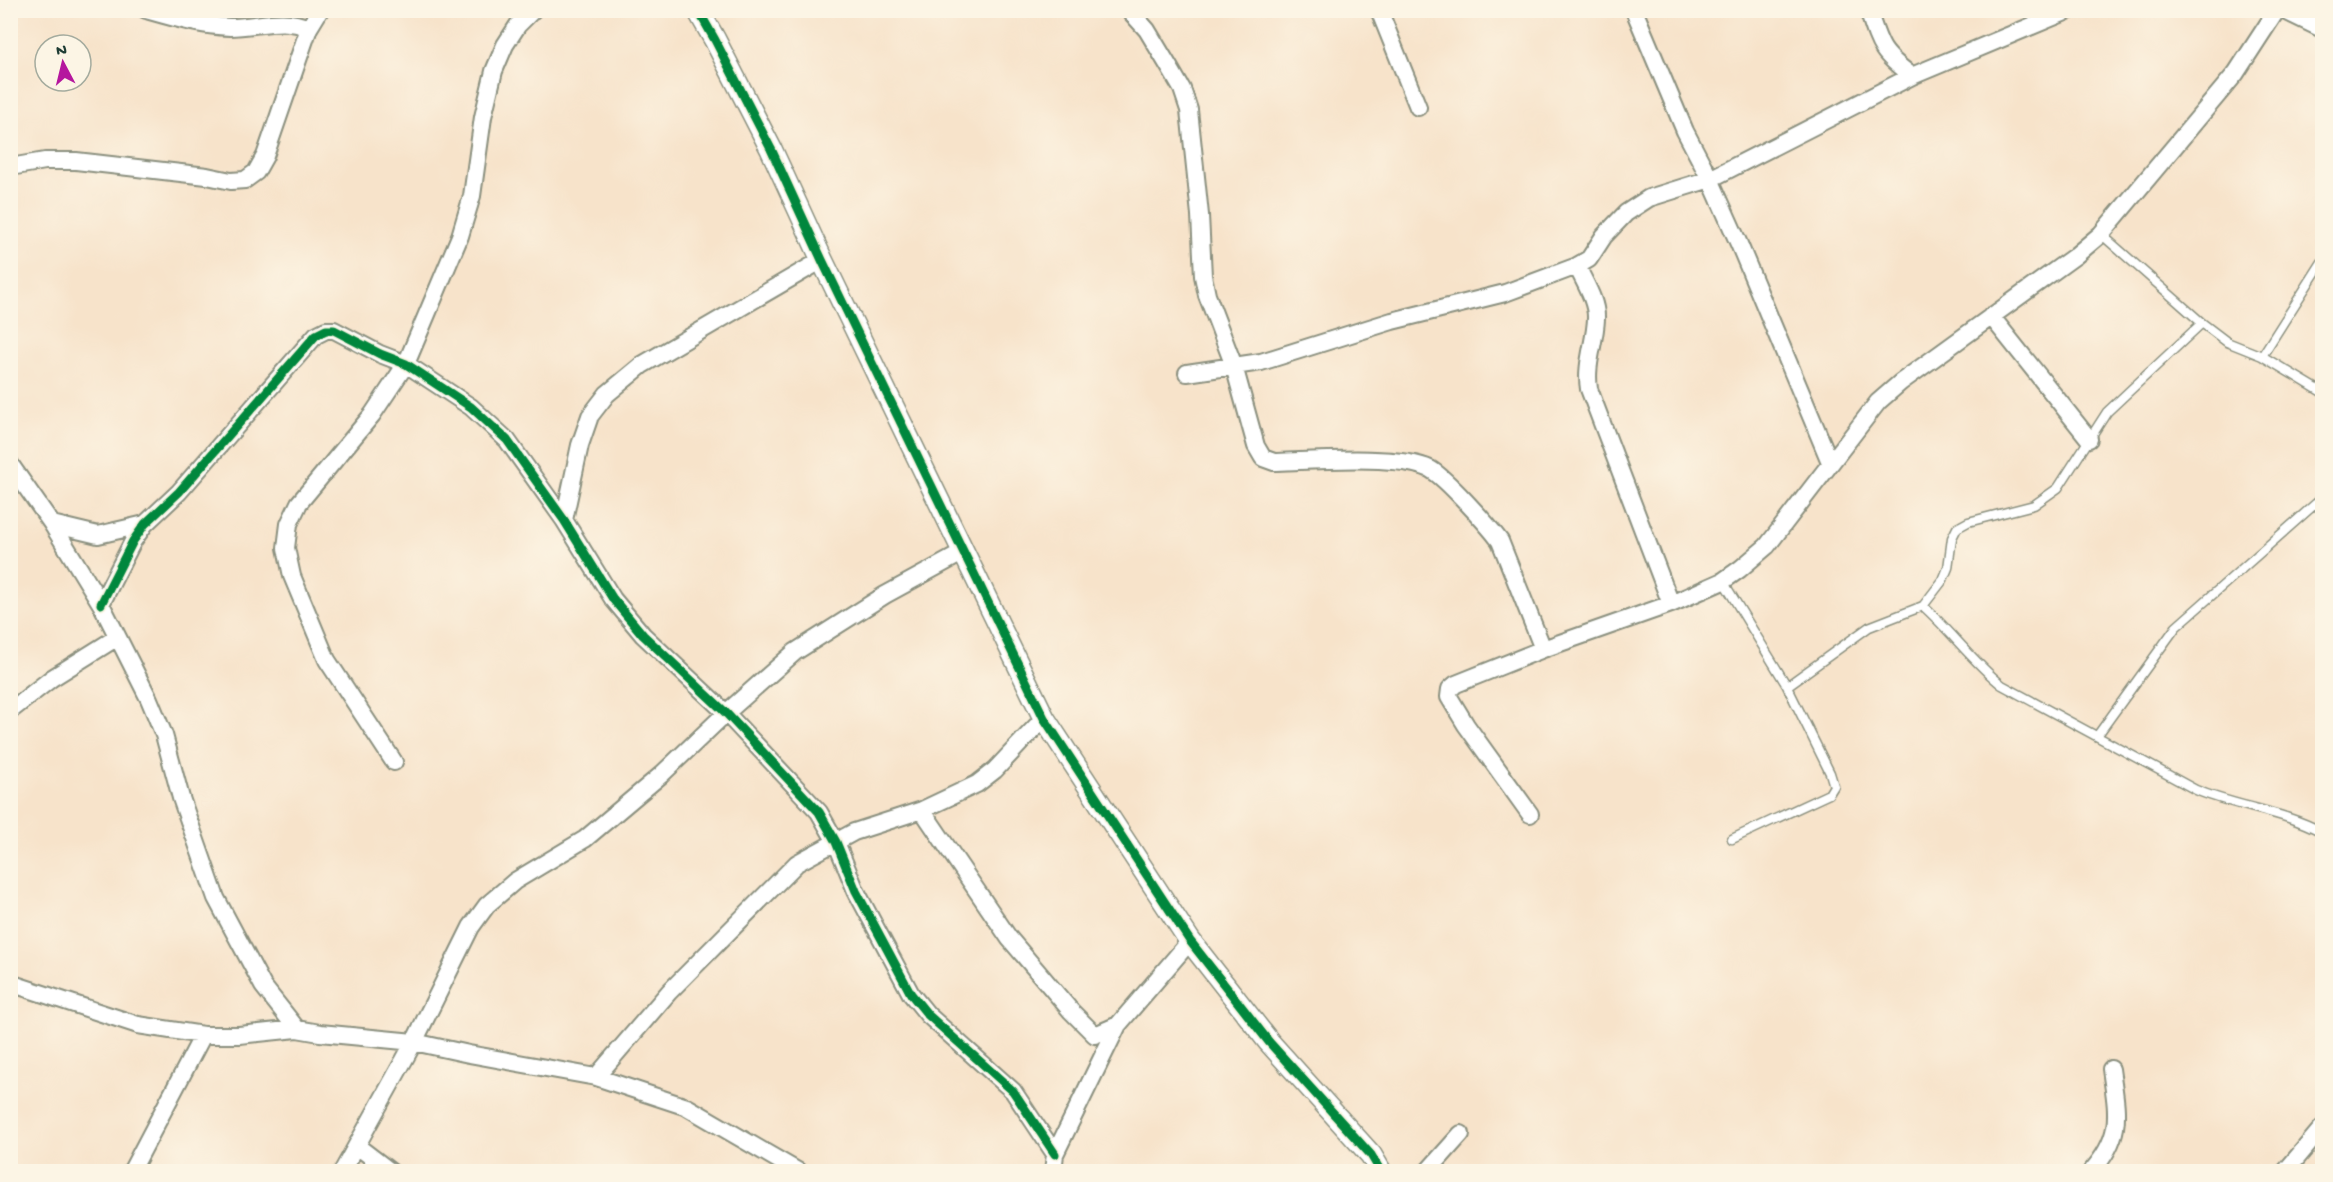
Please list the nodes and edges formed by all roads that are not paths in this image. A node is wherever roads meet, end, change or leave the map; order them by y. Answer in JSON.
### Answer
{"nodes":[{"id":1,"x":146,"y":10,"type":"edge"},
{"id":2,"x":320,"y":10,"type":"edge"},
{"id":3,"x":533,"y":10,"type":"edge"},
{"id":4,"x":698,"y":10,"type":"edge"},
{"id":5,"x":1130,"y":10,"type":"edge"},
{"id":6,"x":1379,"y":10,"type":"edge"},
{"id":7,"x":1634,"y":10,"type":"edge"},
{"id":8,"x":1868,"y":10,"type":"edge"},
{"id":9,"x":2070,"y":10,"type":"edge"},
{"id":10,"x":2277,"y":10,"type":"edge"},
{"id":11,"x":2283,"y":10,"type":"edge"},
{"id":12,"x":309,"y":28,"type":"junction"},
{"id":13,"x":2322,"y":28,"type":"edge"},
{"id":14,"x":1912,"y":76,"type":"junction"},
{"id":15,"x":1418,"y":107,"type":"dead end"},
{"id":16,"x":10,"y":167,"type":"edge"},
{"id":17,"x":1710,"y":179,"type":"junction"},
{"id":18,"x":2101,"y":234,"type":"junction"},
{"id":19,"x":822,"y":260,"type":"junction"},
{"id":20,"x":2322,"y":262,"type":"edge"},
{"id":21,"x":1577,"y":266,"type":"junction"},
{"id":22,"x":1991,"y":316,"type":"junction"},
{"id":23,"x":2202,"y":323,"type":"junction"},
{"id":24,"x":2262,"y":356,"type":"junction"},
{"id":25,"x":406,"y":364,"type":"junction"},
{"id":26,"x":1234,"y":366,"type":"junction"},
{"id":27,"x":1187,"y":373,"type":"dead end"},
{"id":28,"x":2322,"y":392,"type":"edge"},
{"id":29,"x":2089,"y":439,"type":"junction"},
{"id":30,"x":1830,"y":462,"type":"junction"},
{"id":31,"x":10,"y":464,"type":"edge"},
{"id":32,"x":2322,"y":498,"type":"edge"},
{"id":33,"x":564,"y":520,"type":"junction"},
{"id":34,"x":52,"y":524,"type":"junction"},
{"id":35,"x":145,"y":524,"type":"junction"},
{"id":36,"x":962,"y":553,"type":"junction"},
{"id":37,"x":1723,"y":581,"type":"junction"},
{"id":38,"x":101,"y":604,"type":"junction"},
{"id":39,"x":1671,"y":604,"type":"junction"},
{"id":40,"x":1923,"y":606,"type":"junction"},
{"id":41,"x":116,"y":638,"type":"junction"},
{"id":42,"x":1544,"y":649,"type":"junction"},
{"id":43,"x":1787,"y":686,"type":"junction"},
{"id":44,"x":11,"y":710,"type":"edge"},
{"id":45,"x":726,"y":713,"type":"junction"},
{"id":46,"x":1044,"y":718,"type":"junction"},
{"id":47,"x":2097,"y":736,"type":"junction"},
{"id":48,"x":394,"y":762,"type":"dead end"},
{"id":49,"x":922,"y":810,"type":"junction"},
{"id":50,"x":1530,"y":814,"type":"dead end"},
{"id":51,"x":2322,"y":832,"type":"edge"},
{"id":52,"x":1732,"y":839,"type":"dead end"},
{"id":53,"x":836,"y":842,"type":"junction"},
{"id":54,"x":1190,"y":941,"type":"junction"},
{"id":55,"x":10,"y":983,"type":"edge"},
{"id":56,"x":1118,"y":1025,"type":"junction"},
{"id":57,"x":297,"y":1029,"type":"junction"},
{"id":58,"x":203,"y":1035,"type":"junction"},
{"id":59,"x":414,"y":1042,"type":"junction"},
{"id":60,"x":2111,"y":1069,"type":"dead end"},
{"id":61,"x":596,"y":1077,"type":"junction"},
{"id":62,"x":2322,"y":1128,"type":"edge"},
{"id":63,"x":1461,"y":1134,"type":"dead end"},
{"id":64,"x":357,"y":1146,"type":"junction"},
{"id":65,"x":1055,"y":1154,"type":"junction"},
{"id":66,"x":2289,"y":1170,"type":"edge"},
{"id":67,"x":131,"y":1172,"type":"edge"},
{"id":68,"x":342,"y":1172,"type":"edge"},
{"id":69,"x":391,"y":1172,"type":"edge"},
{"id":70,"x":799,"y":1172,"type":"edge"},
{"id":71,"x":1053,"y":1172,"type":"edge"},
{"id":72,"x":1381,"y":1172,"type":"edge"},
{"id":73,"x":1426,"y":1172,"type":"edge"},
{"id":74,"x":2091,"y":1172,"type":"edge"}],
"edges":[{"from":1,"to":12,"type":"street"},
{"from":2,"to":12,"type":"street"},
{"from":3,"to":25,"type":"street"},
{"from":4,"to":19,"type":"street"},
{"from":5,"to":26,"type":"street"},
{"from":6,"to":15,"type":"street"},
{"from":7,"to":17,"type":"street"},
{"from":8,"to":14,"type":"street"},
{"from":9,"to":14,"type":"street"},
{"from":10,"to":18,"type":"street"},
{"from":11,"to":13,"type":"street"},
{"from":12,"to":16,"type":"street"},
{"from":14,"to":17,"type":"street"},
{"from":17,"to":21,"type":"street"},
{"from":17,"to":30,"type":"street"},
{"from":18,"to":22,"type":"street"},
{"from":18,"to":23,"type":"lane"},
{"from":19,"to":33,"type":"street"},
{"from":19,"to":36,"type":"street"},
{"from":20,"to":24,"type":"lane"},
{"from":21,"to":26,"type":"street"},
{"from":21,"to":39,"type":"street"},
{"from":22,"to":29,"type":"street"},
{"from":22,"to":30,"type":"street"},
{"from":23,"to":24,"type":"lane"},
{"from":23,"to":29,"type":"lane"},
{"from":24,"to":28,"type":"lane"},
{"from":25,"to":33,"type":"street"},
{"from":25,"to":35,"type":"street"},
{"from":25,"to":48,"type":"street"},
{"from":26,"to":27,"type":"street"},
{"from":26,"to":42,"type":"street"},
{"from":29,"to":40,"type":"lane"},
{"from":30,"to":37,"type":"street"},
{"from":31,"to":34,"type":"street"},
{"from":32,"to":47,"type":"lane"},
{"from":33,"to":45,"type":"street"},
{"from":34,"to":35,"type":"street"},
{"from":34,"to":38,"type":"street"},
{"from":35,"to":38,"type":"street"},
{"from":36,"to":45,"type":"street"},
{"from":36,"to":46,"type":"street"},
{"from":37,"to":39,"type":"street"},
{"from":37,"to":43,"type":"lane"},
{"from":38,"to":41,"type":"street"},
{"from":39,"to":42,"type":"street"},
{"from":40,"to":43,"type":"lane"},
{"from":40,"to":47,"type":"lane"},
{"from":41,"to":44,"type":"street"},
{"from":41,"to":57,"type":"street"},
{"from":42,"to":50,"type":"street"},
{"from":43,"to":52,"type":"lane"},
{"from":45,"to":53,"type":"street"},
{"from":45,"to":59,"type":"street"},
{"from":46,"to":49,"type":"street"},
{"from":46,"to":54,"type":"street"},
{"from":47,"to":51,"type":"lane"},
{"from":49,"to":53,"type":"street"},
{"from":49,"to":56,"type":"street"},
{"from":53,"to":61,"type":"street"},
{"from":53,"to":65,"type":"street"},
{"from":54,"to":56,"type":"street"},
{"from":54,"to":72,"type":"street"},
{"from":55,"to":58,"type":"street"},
{"from":56,"to":65,"type":"street"},
{"from":57,"to":58,"type":"street"},
{"from":57,"to":59,"type":"street"},
{"from":58,"to":67,"type":"street"},
{"from":59,"to":61,"type":"street"},
{"from":59,"to":64,"type":"street"},
{"from":60,"to":74,"type":"street"},
{"from":61,"to":70,"type":"street"},
{"from":62,"to":66,"type":"street"},
{"from":63,"to":73,"type":"street"},
{"from":64,"to":68,"type":"street"},
{"from":64,"to":69,"type":"street"},
{"from":65,"to":71,"type":"street"}]}
